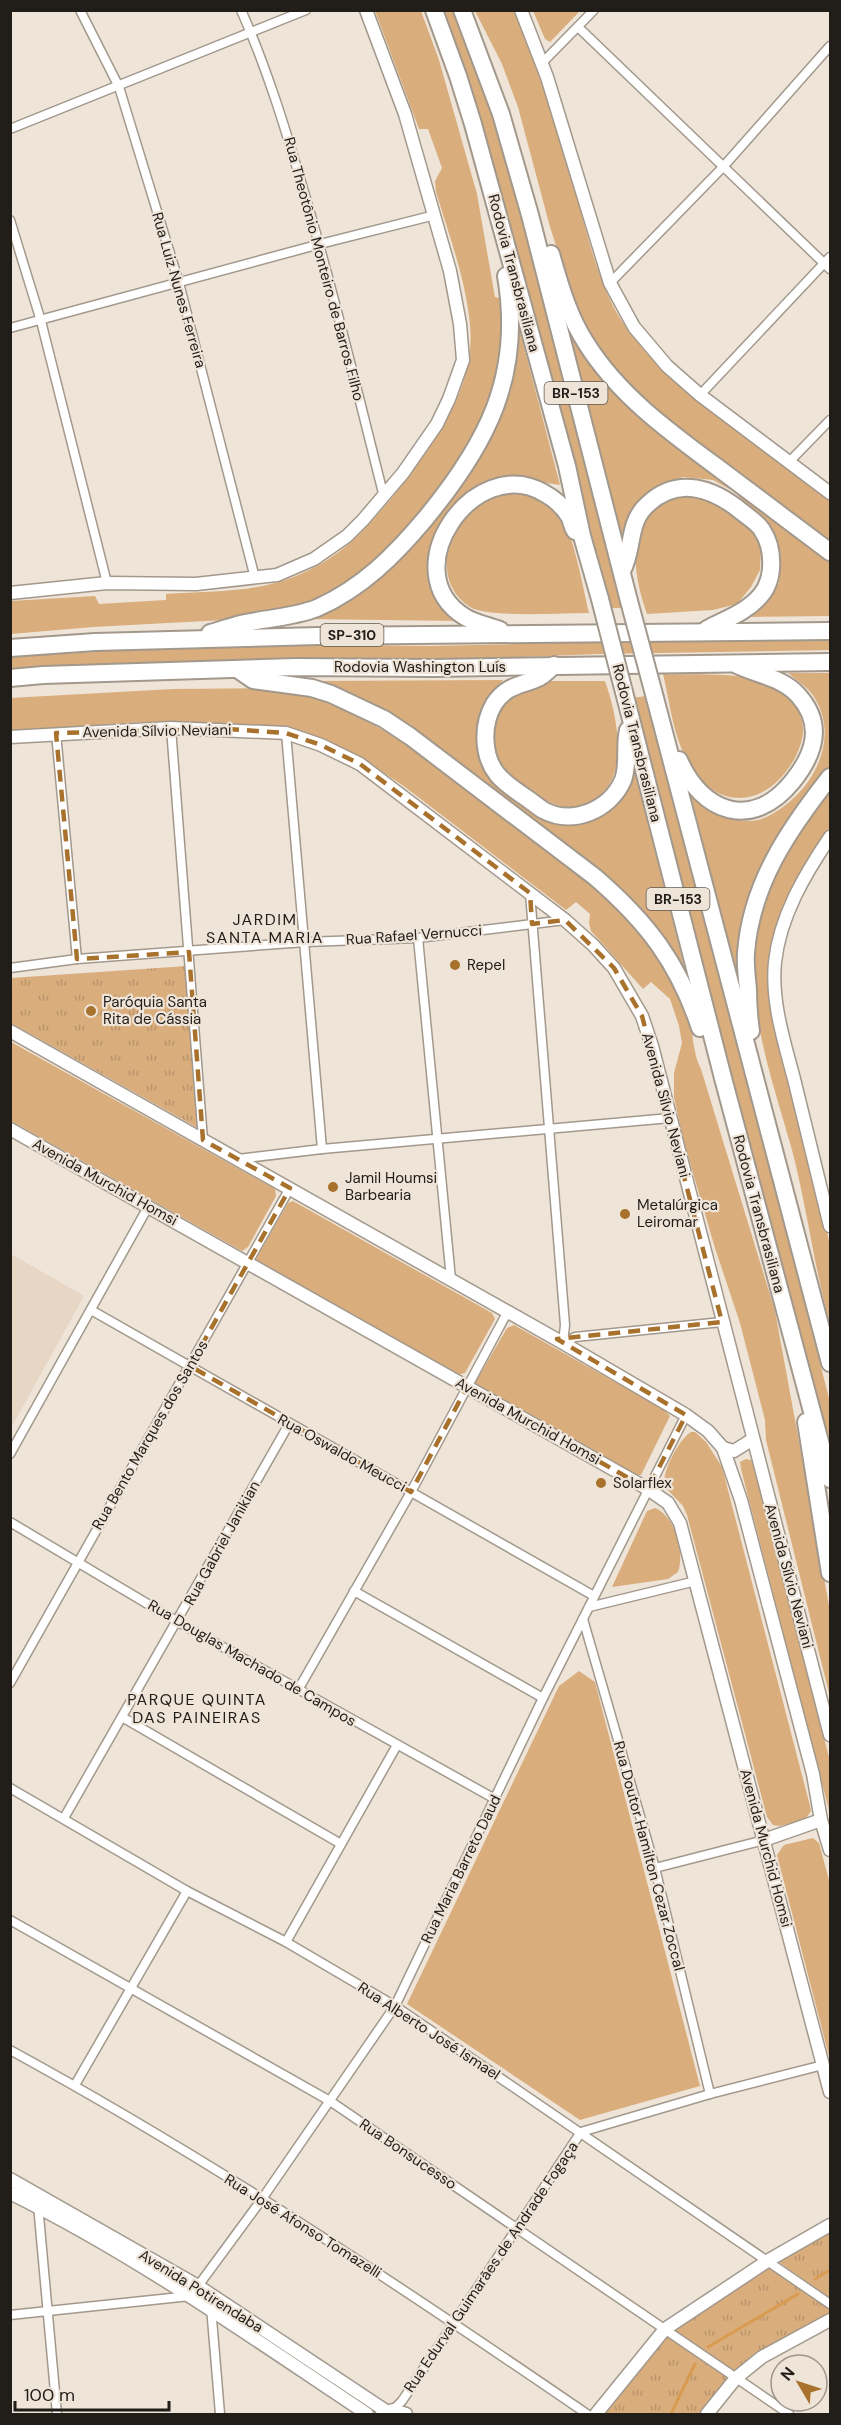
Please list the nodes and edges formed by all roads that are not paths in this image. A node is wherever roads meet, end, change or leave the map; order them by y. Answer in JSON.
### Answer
{"nodes":[{"id":1,"x":80,"y":10,"type":"edge"},
{"id":2,"x":241,"y":10,"type":"edge"},
{"id":3,"x":306,"y":10,"type":"edge"},
{"id":4,"x":366,"y":10,"type":"edge"},
{"id":5,"x":434,"y":10,"type":"edge"},
{"id":6,"x":462,"y":10,"type":"edge"},
{"id":7,"x":521,"y":10,"type":"edge"},
{"id":8,"x":594,"y":10,"type":"edge"},
{"id":9,"x":578,"y":27,"type":"junction"},
{"id":10,"x":251,"y":33,"type":"junction"},
{"id":11,"x":831,"y":46,"type":"edge"},
{"id":12,"x":542,"y":63,"type":"junction"},
{"id":13,"x":119,"y":87,"type":"junction"},
{"id":14,"x":10,"y":129,"type":"edge"},
{"id":15,"x":723,"y":167,"type":"junction"},
{"id":16,"x":435,"y":215,"type":"junction"},
{"id":17,"x":530,"y":215,"type":"junction"},
{"id":18,"x":10,"y":220,"type":"edge"},
{"id":19,"x":504,"y":237,"type":"junction"},
{"id":20,"x":320,"y":244,"type":"junction"},
{"id":21,"x":829,"y":263,"type":"edge"},
{"id":22,"x":610,"y":282,"type":"junction"},
{"id":23,"x":178,"y":283,"type":"junction"},
{"id":24,"x":41,"y":321,"type":"junction"},
{"id":25,"x":10,"y":328,"type":"edge"},
{"id":26,"x":700,"y":395,"type":"junction"},
{"id":27,"x":831,"y":420,"type":"edge"},
{"id":28,"x":789,"y":462,"type":"junction"},
{"id":29,"x":831,"y":493,"type":"edge"},
{"id":30,"x":384,"y":496,"type":"junction"},
{"id":31,"x":582,"y":536,"type":"junction"},
{"id":32,"x":831,"y":552,"type":"edge"},
{"id":33,"x":621,"y":571,"type":"junction"},
{"id":34,"x":255,"y":578,"type":"junction"},
{"id":35,"x":107,"y":583,"type":"junction"},
{"id":36,"x":10,"y":593,"type":"edge"},
{"id":37,"x":831,"y":631,"type":"edge"},
{"id":38,"x":702,"y":632,"type":"junction"},
{"id":39,"x":512,"y":634,"type":"junction"},
{"id":40,"x":192,"y":639,"type":"junction"},
{"id":41,"x":10,"y":648,"type":"edge"},
{"id":42,"x":731,"y":662,"type":"junction"},
{"id":43,"x":831,"y":662,"type":"edge"},
{"id":44,"x":554,"y":666,"type":"junction"},
{"id":45,"x":237,"y":669,"type":"junction"},
{"id":46,"x":10,"y":678,"type":"edge"},
{"id":47,"x":631,"y":721,"type":"junction"},
{"id":48,"x":171,"y":728,"type":"junction"},
{"id":49,"x":56,"y":733,"type":"junction"},
{"id":50,"x":286,"y":733,"type":"junction"},
{"id":51,"x":10,"y":737,"type":"edge"},
{"id":52,"x":668,"y":744,"type":"junction"},
{"id":53,"x":831,"y":777,"type":"edge"},
{"id":54,"x":831,"y":837,"type":"edge"},
{"id":55,"x":530,"y":893,"type":"junction"},
{"id":56,"x":566,"y":920,"type":"junction"},
{"id":57,"x":532,"y":924,"type":"junction"},
{"id":58,"x":418,"y":938,"type":"junction"},
{"id":59,"x":305,"y":942,"type":"junction"},
{"id":60,"x":189,"y":952,"type":"junction"},
{"id":61,"x":76,"y":959,"type":"junction"},
{"id":62,"x":10,"y":968,"type":"edge"},
{"id":63,"x":10,"y":1030,"type":"edge"},
{"id":64,"x":755,"y":1077,"type":"junction"},
{"id":65,"x":723,"y":1078,"type":"junction"},
{"id":66,"x":670,"y":1118,"type":"junction"},
{"id":67,"x":10,"y":1129,"type":"edge"},
{"id":68,"x":550,"y":1129,"type":"junction"},
{"id":69,"x":438,"y":1139,"type":"junction"},
{"id":70,"x":203,"y":1140,"type":"junction"},
{"id":71,"x":322,"y":1149,"type":"junction"},
{"id":72,"x":238,"y":1159,"type":"junction"},
{"id":73,"x":290,"y":1188,"type":"junction"},
{"id":74,"x":148,"y":1207,"type":"junction"},
{"id":75,"x":831,"y":1226,"type":"edge"},
{"id":76,"x":248,"y":1261,"type":"junction"},
{"id":77,"x":451,"y":1279,"type":"junction"},
{"id":78,"x":91,"y":1310,"type":"junction"},
{"id":79,"x":508,"y":1311,"type":"junction"},
{"id":80,"x":722,"y":1322,"type":"junction"},
{"id":81,"x":563,"y":1342,"type":"junction"},
{"id":82,"x":831,"y":1363,"type":"edge"},
{"id":83,"x":190,"y":1365,"type":"junction"},
{"id":84,"x":467,"y":1387,"type":"junction"},
{"id":85,"x":809,"y":1400,"type":"junction"},
{"id":86,"x":686,"y":1415,"type":"junction"},
{"id":87,"x":289,"y":1424,"type":"junction"},
{"id":88,"x":753,"y":1439,"type":"junction"},
{"id":89,"x":723,"y":1448,"type":"junction"},
{"id":90,"x":10,"y":1454,"type":"edge"},
{"id":91,"x":831,"y":1479,"type":"edge"},
{"id":92,"x":648,"y":1489,"type":"junction"},
{"id":93,"x":411,"y":1492,"type":"junction"},
{"id":94,"x":10,"y":1522,"type":"edge"},
{"id":95,"x":77,"y":1563,"type":"junction"},
{"id":96,"x":831,"y":1573,"type":"edge"},
{"id":97,"x":696,"y":1581,"type":"junction"},
{"id":98,"x":354,"y":1592,"type":"junction"},
{"id":99,"x":594,"y":1596,"type":"junction"},
{"id":100,"x":589,"y":1607,"type":"junction"},
{"id":101,"x":583,"y":1619,"type":"junction"},
{"id":102,"x":178,"y":1622,"type":"junction"},
{"id":103,"x":10,"y":1683,"type":"edge"},
{"id":104,"x":298,"y":1690,"type":"junction"},
{"id":105,"x":543,"y":1698,"type":"junction"},
{"id":106,"x":122,"y":1717,"type":"junction"},
{"id":107,"x":831,"y":1735,"type":"edge"},
{"id":108,"x":397,"y":1745,"type":"junction"},
{"id":109,"x":10,"y":1788,"type":"edge"},
{"id":110,"x":495,"y":1799,"type":"junction"},
{"id":111,"x":64,"y":1818,"type":"junction"},
{"id":112,"x":821,"y":1820,"type":"junction"},
{"id":113,"x":764,"y":1840,"type":"junction"},
{"id":114,"x":341,"y":1844,"type":"junction"},
{"id":115,"x":831,"y":1851,"type":"edge"},
{"id":116,"x":655,"y":1868,"type":"junction"},
{"id":117,"x":187,"y":1891,"type":"junction"},
{"id":118,"x":10,"y":1920,"type":"edge"},
{"id":119,"x":286,"y":1942,"type":"junction"},
{"id":120,"x":131,"y":1986,"type":"junction"},
{"id":121,"x":395,"y":2006,"type":"junction"},
{"id":122,"x":10,"y":2050,"type":"edge"},
{"id":123,"x":823,"y":2064,"type":"junction"},
{"id":124,"x":75,"y":2085,"type":"junction"},
{"id":125,"x":831,"y":2092,"type":"edge"},
{"id":126,"x":710,"y":2094,"type":"junction"},
{"id":127,"x":330,"y":2101,"type":"junction"},
{"id":128,"x":581,"y":2132,"type":"junction"},
{"id":129,"x":10,"y":2179,"type":"edge"},
{"id":130,"x":10,"y":2193,"type":"edge"},
{"id":131,"x":37,"y":2193,"type":"junction"},
{"id":132,"x":262,"y":2199,"type":"junction"},
{"id":133,"x":38,"y":2207,"type":"junction"},
{"id":134,"x":831,"y":2225,"type":"edge"},
{"id":135,"x":516,"y":2228,"type":"junction"},
{"id":136,"x":769,"y":2260,"type":"junction"},
{"id":137,"x":194,"y":2291,"type":"junction"},
{"id":138,"x":211,"y":2295,"type":"junction"},
{"id":139,"x":831,"y":2304,"type":"edge"},
{"id":140,"x":211,"y":2309,"type":"junction"},
{"id":141,"x":47,"y":2311,"type":"junction"},
{"id":142,"x":10,"y":2315,"type":"edge"},
{"id":143,"x":831,"y":2320,"type":"edge"},
{"id":144,"x":453,"y":2322,"type":"junction"},
{"id":145,"x":665,"y":2329,"type":"junction"},
{"id":146,"x":736,"y":2378,"type":"junction"},
{"id":147,"x":395,"y":2410,"type":"edge"},
{"id":148,"x":57,"y":2415,"type":"edge"},
{"id":149,"x":220,"y":2415,"type":"edge"},
{"id":150,"x":367,"y":2415,"type":"edge"},
{"id":151,"x":587,"y":2415,"type":"edge"},
{"id":152,"x":596,"y":2415,"type":"edge"},
{"id":153,"x":707,"y":2415,"type":"edge"},
{"id":154,"x":789,"y":2415,"type":"edge"}],
"edges":[{"from":1,"to":13,"type":"street","name":"Rua Luiz Nunes Ferreira"},
{"from":2,"to":10,"type":"street","name":"Rua Theotônio Monteiro de Barros Filho"},
{"from":3,"to":10,"type":"street"},
{"from":4,"to":16,"type":"main road"},
{"from":5,"to":19,"type":"highway","name":"Rodovia Transbrasiliana","number":"BR-153"},
{"from":6,"to":17,"type":"highway","name":"Rodovia Transbrasiliana","number":"BR-153"},
{"from":7,"to":12,"type":"main road"},
{"from":8,"to":9,"type":"street"},
{"from":9,"to":12,"type":"street"},
{"from":9,"to":15,"type":"street"},
{"from":10,"to":13,"type":"street"},
{"from":10,"to":20,"type":"street","name":"Rua Theotônio Monteiro de Barros Filho"},
{"from":11,"to":15,"type":"street"},
{"from":12,"to":22,"type":"main road"},
{"from":13,"to":14,"type":"street"},
{"from":13,"to":23,"type":"street","name":"Rua Luiz Nunes Ferreira"},
{"from":15,"to":21,"type":"street"},
{"from":15,"to":22,"type":"street"},
{"from":16,"to":20,"type":"street"},
{"from":16,"to":30,"type":"main road"},
{"from":17,"to":32,"type":"highway"},
{"from":17,"to":33,"type":"highway","name":"Rodovia Transbrasiliana","number":"BR-153"},
{"from":18,"to":24,"type":"street"},
{"from":19,"to":31,"type":"highway","name":"Rodovia Transbrasiliana","number":"BR-153"},
{"from":19,"to":40,"type":"highway"},
{"from":20,"to":23,"type":"street"},
{"from":20,"to":30,"type":"street","name":"Rua Theotônio Monteiro de Barros Filho"},
{"from":21,"to":26,"type":"street"},
{"from":22,"to":26,"type":"main road"},
{"from":23,"to":24,"type":"street"},
{"from":23,"to":34,"type":"street","name":"Rua Luiz Nunes Ferreira"},
{"from":24,"to":25,"type":"street"},
{"from":24,"to":35,"type":"street"},
{"from":26,"to":28,"type":"main road"},
{"from":27,"to":28,"type":"street"},
{"from":28,"to":29,"type":"main road"},
{"from":30,"to":34,"type":"main road"},
{"from":31,"to":39,"type":"highway"},
{"from":31,"to":47,"type":"highway","name":"Rodovia Transbrasiliana","number":"BR-153","bridge":true},
{"from":33,"to":38,"type":"highway"},
{"from":33,"to":52,"type":"highway","name":"Rodovia Transbrasiliana","number":"BR-153","bridge":true},
{"from":34,"to":35,"type":"main road"},
{"from":35,"to":36,"type":"main road"},
{"from":37,"to":38,"type":"highway","name":"Rodovia Washington Luís","number":"SP-310"},
{"from":38,"to":39,"type":"highway","name":"Rodovia Washington Luís","number":"SP-310"},
{"from":39,"to":40,"type":"highway","name":"Rodovia Washington Luís","number":"SP-310"},
{"from":40,"to":41,"type":"highway","name":"Rodovia Washington Luís","number":"SP-310"},
{"from":42,"to":43,"type":"highway","name":"Rodovia Washington Luís","number":"SP-310"},
{"from":42,"to":44,"type":"highway","name":"Rodovia Washington Luís","number":"SP-310"},
{"from":42,"to":52,"type":"highway"},
{"from":44,"to":45,"type":"highway","name":"Rodovia Washington Luís","number":"SP-310"},
{"from":44,"to":47,"type":"highway"},
{"from":45,"to":46,"type":"highway","name":"Rodovia Washington Luís","number":"SP-310"},
{"from":45,"to":65,"type":"highway"},
{"from":47,"to":65,"type":"highway","name":"Rodovia Transbrasiliana","number":"BR-153"},
{"from":48,"to":49,"type":"main road","name":"Avenida Sílvio Neviani"},
{"from":48,"to":50,"type":"main road","name":"Avenida Sílvio Neviani"},
{"from":48,"to":60,"type":"street"},
{"from":49,"to":51,"type":"main road","name":"Avenida Sílvio Neviani"},
{"from":49,"to":61,"type":"street"},
{"from":50,"to":55,"type":"main road","name":"Avenida Sílvio Neviani"},
{"from":50,"to":59,"type":"street"},
{"from":52,"to":64,"type":"highway","name":"Rodovia Transbrasiliana","number":"BR-153"},
{"from":53,"to":64,"type":"highway"},
{"from":54,"to":75,"type":"main road"},
{"from":55,"to":56,"type":"main road","name":"Avenida Sílvio Neviani"},
{"from":55,"to":57,"type":"street"},
{"from":56,"to":57,"type":"street","name":"Rua Rafael Vernucci"},
{"from":56,"to":66,"type":"main road","name":"Avenida Sílvio Neviani"},
{"from":57,"to":58,"type":"street","name":"Rua Rafael Vernucci"},
{"from":57,"to":68,"type":"street"},
{"from":58,"to":59,"type":"street","name":"Rua Rafael Vernucci"},
{"from":58,"to":69,"type":"street"},
{"from":59,"to":60,"type":"street","name":"Rua Rafael Vernucci"},
{"from":59,"to":71,"type":"street"},
{"from":60,"to":61,"type":"street","name":"Rua Rafael Vernucci"},
{"from":60,"to":70,"type":"street"},
{"from":61,"to":62,"type":"street","name":"Rua Rafael Vernucci"},
{"from":63,"to":70,"type":"main road"},
{"from":64,"to":82,"type":"highway","name":"Rodovia Transbrasiliana","number":"BR-153"},
{"from":65,"to":85,"type":"highway","name":"Rodovia Transbrasiliana","number":"BR-153"},
{"from":66,"to":68,"type":"street"},
{"from":66,"to":80,"type":"main road","name":"Avenida Sílvio Neviani"},
{"from":67,"to":74,"type":"main road","name":"Avenida Murchid Homsi"},
{"from":68,"to":69,"type":"street"},
{"from":68,"to":81,"type":"street"},
{"from":69,"to":71,"type":"street"},
{"from":69,"to":77,"type":"street"},
{"from":70,"to":72,"type":"main road"},
{"from":71,"to":72,"type":"street"},
{"from":72,"to":73,"type":"main road"},
{"from":73,"to":76,"type":"street","name":"Rua Bento Marques dos Santos"},
{"from":73,"to":77,"type":"main road"},
{"from":74,"to":76,"type":"main road","name":"Avenida Murchid Homsi"},
{"from":74,"to":78,"type":"street"},
{"from":76,"to":83,"type":"street","name":"Rua Bento Marques dos Santos"},
{"from":76,"to":84,"type":"main road","name":"Avenida Murchid Homsi"},
{"from":77,"to":79,"type":"main road"},
{"from":78,"to":83,"type":"street","name":"Rua Oswaldo Meucci"},
{"from":78,"to":90,"type":"street"},
{"from":79,"to":81,"type":"main road"},
{"from":79,"to":84,"type":"street"},
{"from":80,"to":81,"type":"street"},
{"from":80,"to":88,"type":"main road","name":"Avenida Sílvio Neviani"},
{"from":81,"to":86,"type":"main road"},
{"from":83,"to":87,"type":"street","name":"Rua Oswaldo Meucci"},
{"from":83,"to":95,"type":"street","name":"Rua Bento Marques dos Santos"},
{"from":84,"to":92,"type":"main road","name":"Avenida Murchid Homsi"},
{"from":84,"to":93,"type":"street"},
{"from":85,"to":91,"type":"highway","name":"Rodovia Transbrasiliana","number":"BR-153"},
{"from":85,"to":96,"type":"highway"},
{"from":86,"to":89,"type":"main road"},
{"from":86,"to":92,"type":"street","name":"Rua Maria Barreto Daud"},
{"from":87,"to":93,"type":"street","name":"Rua Oswaldo Meucci"},
{"from":87,"to":102,"type":"street","name":"Rua Gabriel Janikian"},
{"from":88,"to":89,"type":"main road"},
{"from":88,"to":107,"type":"main road","name":"Avenida Sílvio Neviani"},
{"from":89,"to":112,"type":"main road"},
{"from":92,"to":97,"type":"main road","name":"Avenida Murchid Homsi"},
{"from":92,"to":99,"type":"street","name":"Rua Maria Barreto Daud"},
{"from":93,"to":98,"type":"street"},
{"from":93,"to":99,"type":"street","name":"Rua Oswaldo Meucci"},
{"from":94,"to":95,"type":"street","name":"Rua Douglas Machado de Campos"},
{"from":95,"to":102,"type":"street","name":"Rua Douglas Machado de Campos"},
{"from":95,"to":103,"type":"street","name":"Rua Bento Marques dos Santos"},
{"from":97,"to":100,"type":"street"},
{"from":97,"to":113,"type":"main road","name":"Avenida Murchid Homsi"},
{"from":98,"to":104,"type":"street"},
{"from":98,"to":105,"type":"street"},
{"from":99,"to":100,"type":"street","name":"Rua Maria Barreto Daud"},
{"from":100,"to":101,"type":"street","name":"Rua Maria Barreto Daud"},
{"from":101,"to":105,"type":"street","name":"Rua Maria Barreto Daud"},
{"from":101,"to":116,"type":"street","name":"Rua Doutor Hamilton Cezar Zoccal"},
{"from":102,"to":104,"type":"street","name":"Rua Douglas Machado de Campos"},
{"from":102,"to":106,"type":"street","name":"Rua Gabriel Janikian"},
{"from":104,"to":108,"type":"street","name":"Rua Douglas Machado de Campos"},
{"from":105,"to":110,"type":"street","name":"Rua Maria Barreto Daud"},
{"from":106,"to":111,"type":"street","name":"Rua Gabriel Janikian"},
{"from":106,"to":114,"type":"street"},
{"from":108,"to":110,"type":"street","name":"Rua Douglas Machado de Campos"},
{"from":108,"to":114,"type":"street"},
{"from":109,"to":111,"type":"street","name":"Rua Alberto José Ismael"},
{"from":110,"to":121,"type":"street","name":"Rua Maria Barreto Daud"},
{"from":111,"to":117,"type":"street","name":"Rua Alberto José Ismael"},
{"from":112,"to":113,"type":"main road"},
{"from":112,"to":115,"type":"main road"},
{"from":113,"to":116,"type":"street"},
{"from":113,"to":123,"type":"main road","name":"Avenida Murchid Homsi"},
{"from":114,"to":119,"type":"street"},
{"from":116,"to":126,"type":"street","name":"Rua Doutor Hamilton Cezar Zoccal"},
{"from":117,"to":119,"type":"street","name":"Rua Alberto José Ismael"},
{"from":117,"to":120,"type":"street"},
{"from":118,"to":120,"type":"street","name":"Rua Bonsucesso"},
{"from":119,"to":121,"type":"street","name":"Rua Alberto José Ismael"},
{"from":120,"to":124,"type":"street"},
{"from":120,"to":127,"type":"street","name":"Rua Bonsucesso"},
{"from":121,"to":127,"type":"street","name":"Rua Maria Barreto Daud"},
{"from":121,"to":128,"type":"street","name":"Rua Alberto José Ismael"},
{"from":122,"to":124,"type":"street","name":"Rua José Afonso Tomazelli"},
{"from":123,"to":125,"type":"main road","name":"Avenida Murchid Homsi"},
{"from":123,"to":126,"type":"street","name":"Rua Edurval Guimarães de Andrade Fogaça"},
{"from":124,"to":132,"type":"street","name":"Rua José Afonso Tomazelli"},
{"from":126,"to":128,"type":"street","name":"Rua Edurval Guimarães de Andrade Fogaça"},
{"from":127,"to":132,"type":"street","name":"Rua Maria Barreto Daud"},
{"from":127,"to":135,"type":"street","name":"Rua Bonsucesso"},
{"from":128,"to":135,"type":"street","name":"Rua Edurval Guimarães de Andrade Fogaça"},
{"from":128,"to":136,"type":"street","name":"Rua Alberto José Ismael"},
{"from":129,"to":131,"type":"main road","name":"Avenida Potirendaba"},
{"from":130,"to":133,"type":"main road","name":"Avenida Potirendaba"},
{"from":131,"to":133,"type":"street"},
{"from":131,"to":137,"type":"main road","name":"Avenida Potirendaba"},
{"from":132,"to":137,"type":"street","name":"Rua Maria Barreto Daud"},
{"from":132,"to":144,"type":"street","name":"Rua José Afonso Tomazelli"},
{"from":133,"to":137,"type":"main road","name":"Avenida Potirendaba"},
{"from":133,"to":141,"type":"street"},
{"from":134,"to":136,"type":"main road"},
{"from":135,"to":144,"type":"street","name":"Rua Edurval Guimarães de Andrade Fogaça"},
{"from":135,"to":145,"type":"street","name":"Rua Bonsucesso"},
{"from":136,"to":139,"type":"street","name":"Rua Alberto José Ismael"},
{"from":136,"to":145,"type":"main road"},
{"from":137,"to":138,"type":"main road","name":"Avenida Potirendaba"},
{"from":137,"to":140,"type":"main road","name":"Avenida Potirendaba"},
{"from":137,"to":141,"type":"street"},
{"from":138,"to":140,"type":"street"},
{"from":138,"to":147,"type":"main road","name":"Avenida Potirendaba"},
{"from":140,"to":149,"type":"street"},
{"from":140,"to":150,"type":"main road","name":"Avenida Potirendaba"},
{"from":141,"to":142,"type":"street"},
{"from":141,"to":148,"type":"street"},
{"from":143,"to":146,"type":"main road"},
{"from":144,"to":147,"type":"street","name":"Rua Edurval Guimarães de Andrade Fogaça"},
{"from":144,"to":151,"type":"street","name":"Rua José Afonso Tomazelli"},
{"from":145,"to":146,"type":"street","name":"Rua Bonsucesso"},
{"from":145,"to":152,"type":"main road"},
{"from":146,"to":153,"type":"main road"},
{"from":146,"to":154,"type":"street","name":"Rua Bonsucesso"}]}
